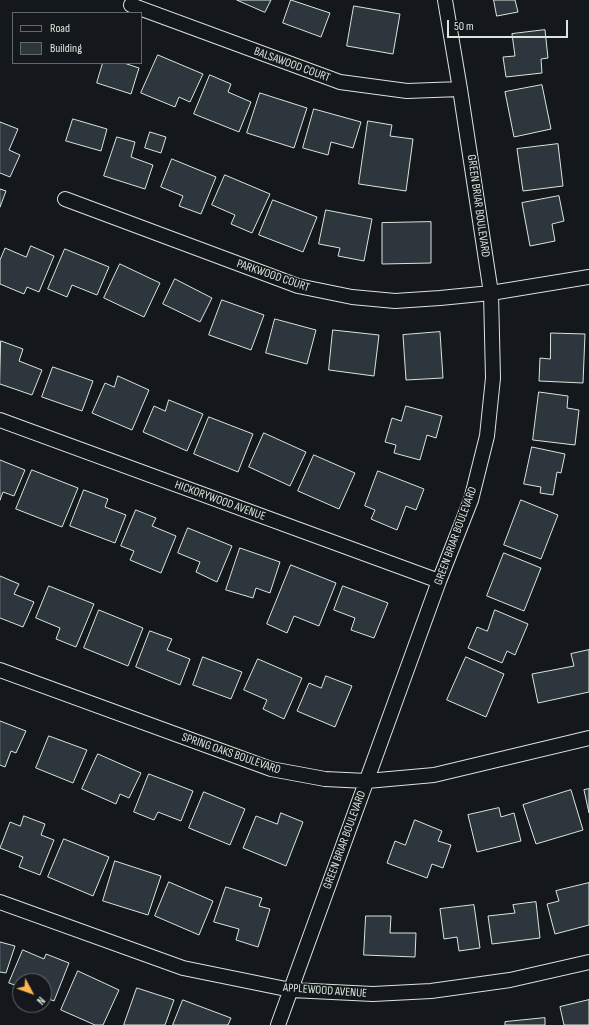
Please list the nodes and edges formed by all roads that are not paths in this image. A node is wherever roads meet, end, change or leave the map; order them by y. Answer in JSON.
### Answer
{"nodes":[{"id":1,"x":445,"y":0,"type":"edge"},
{"id":2,"x":131,"y":5,"type":"dead end"},
{"id":3,"x":460,"y":89,"type":"junction"},
{"id":4,"x":65,"y":199,"type":"dead end"},
{"id":5,"x":589,"y":277,"type":"edge"},
{"id":6,"x":491,"y":293,"type":"junction"},
{"id":7,"x":0,"y":420,"type":"edge"},
{"id":8,"x":439,"y":581,"type":"junction"},
{"id":9,"x":0,"y":670,"type":"edge"},
{"id":10,"x":589,"y":738,"type":"edge"},
{"id":11,"x":367,"y":781,"type":"junction"},
{"id":12,"x":0,"y":902,"type":"edge"},
{"id":13,"x":589,"y":962,"type":"edge"},
{"id":14,"x":290,"y":990,"type":"junction"},
{"id":15,"x":278,"y":1025,"type":"edge"}],
"edges":[{"from":1,"to":3,"type":"street","name":"GREEN BRIAR BOULEVARD"},
{"from":2,"to":3,"type":"street","name":"BALSAWOOD COURT"},
{"from":3,"to":6,"type":"street","name":"GREEN BRIAR BOULEVARD"},
{"from":4,"to":6,"type":"street","name":"PARKWOOD COURT"},
{"from":5,"to":6,"type":"street","name":"PARKWOOD COURT"},
{"from":6,"to":8,"type":"street","name":"GREEN BRIAR BOULEVARD"},
{"from":7,"to":8,"type":"street","name":"HICKORYWOOD AVENUE"},
{"from":8,"to":11,"type":"street","name":"GREEN BRIAR BOULEVARD"},
{"from":9,"to":11,"type":"street","name":"SPRING OAKS BOULEVARD"},
{"from":10,"to":11,"type":"street","name":"SPRING OAKS BOULEVARD"},
{"from":11,"to":14,"type":"street","name":"GREEN BRIAR BOULEVARD"},
{"from":12,"to":14,"type":"street","name":"APPLEWOOD AVENUE"},
{"from":13,"to":14,"type":"street","name":"APPLEWOOD AVENUE"},
{"from":14,"to":15,"type":"street","name":"GREEN BRIAR BOULEVARD"}]}
